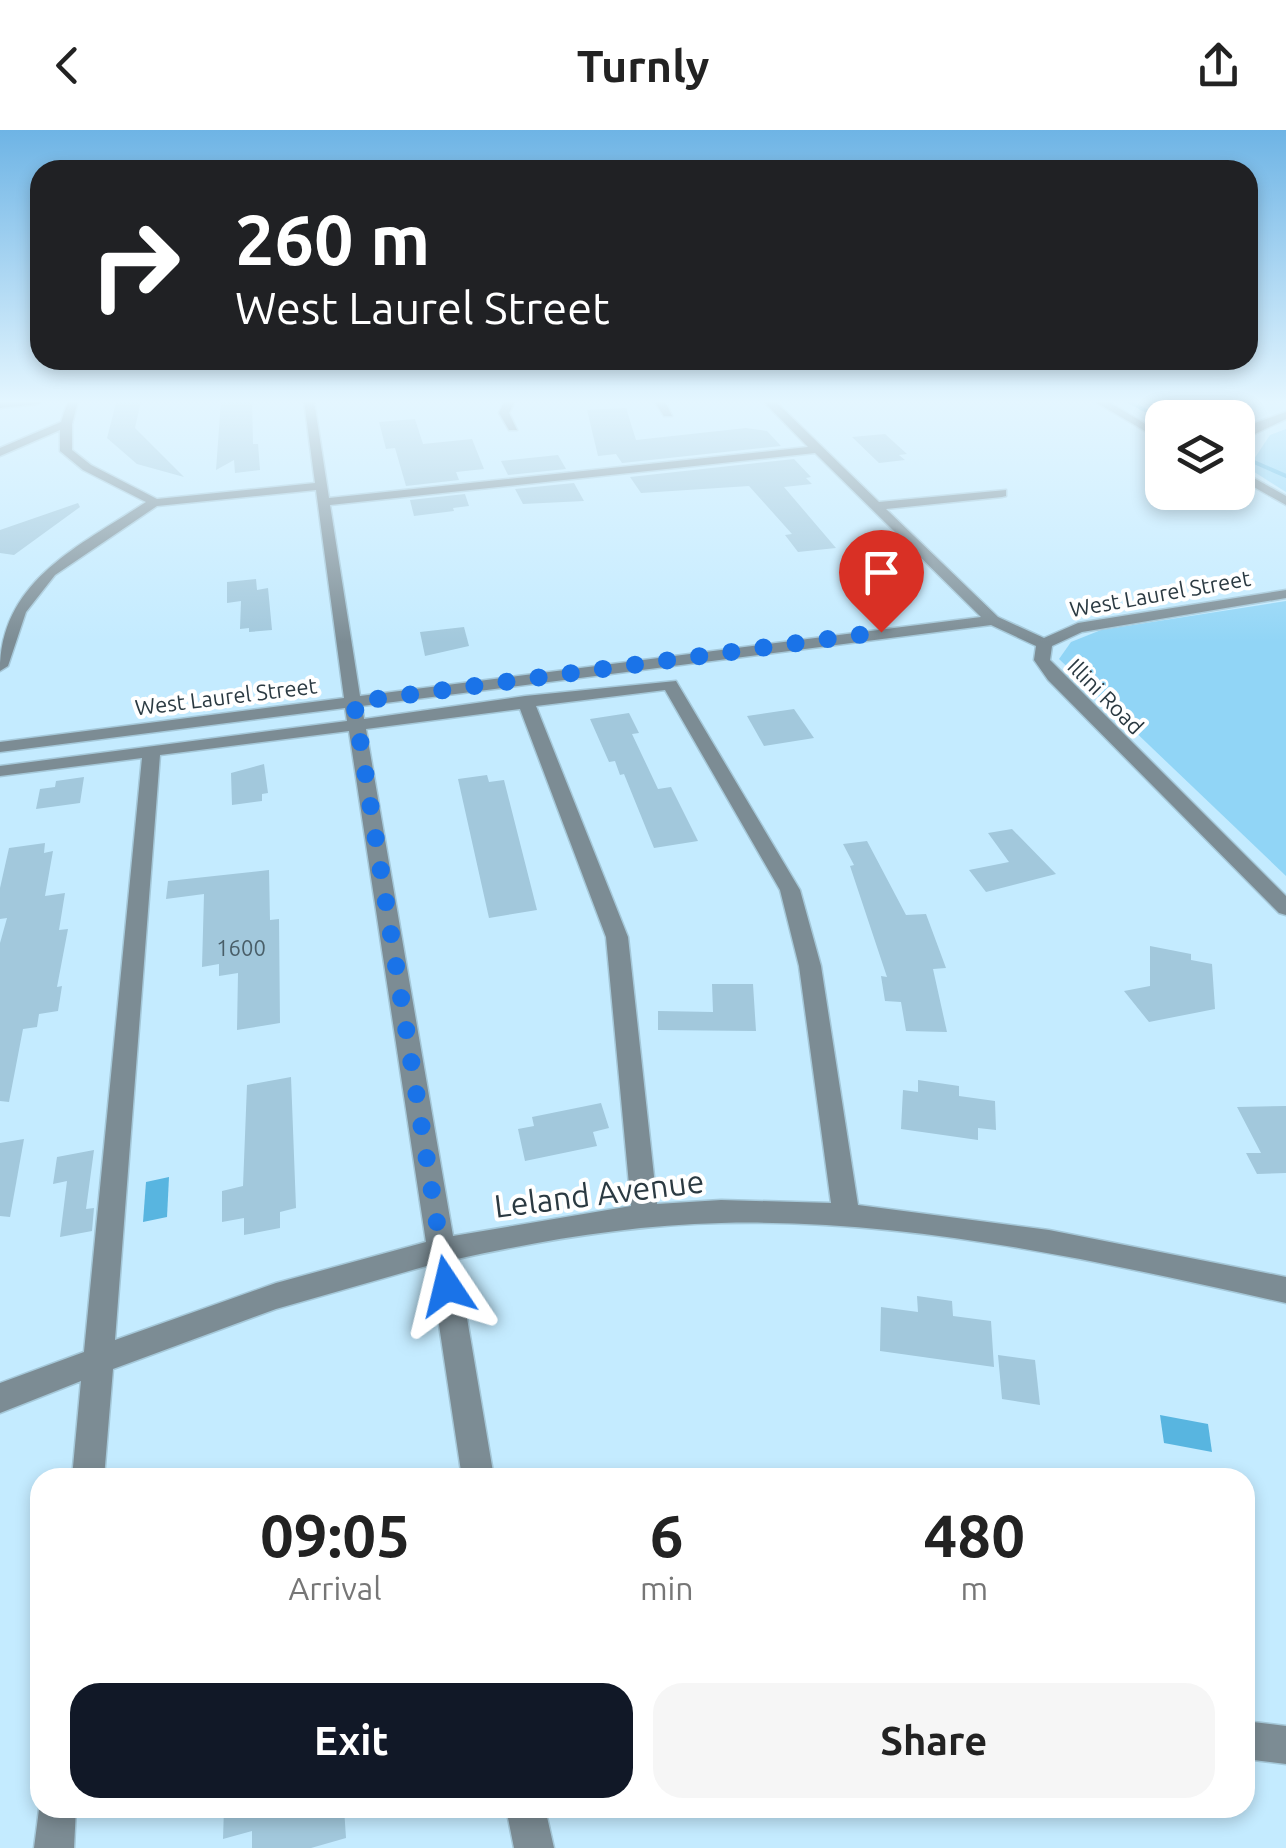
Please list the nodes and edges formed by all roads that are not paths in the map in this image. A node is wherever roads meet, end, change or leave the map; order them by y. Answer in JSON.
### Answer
{"nodes":[{"id":1,"x":115,"y":481,"type":"edge"},
{"id":2,"x":321,"y":481,"type":"edge"},
{"id":3,"x":464,"y":481,"type":"edge"},
{"id":4,"x":850,"y":481,"type":"edge"},
{"id":5,"x":1255,"y":483,"type":"edge"},
{"id":6,"x":1002,"y":493,"type":"dead end"},
{"id":7,"x":323,"y":494,"type":"junction"},
{"id":8,"x":1286,"y":501,"type":"edge"},
{"id":9,"x":154,"y":502,"type":"junction"},
{"id":10,"x":875,"y":506,"type":"junction"},
{"id":11,"x":1286,"y":594,"type":"edge"},
{"id":12,"x":993,"y":620,"type":"junction"},
{"id":13,"x":1044,"y":644,"type":"junction"},
{"id":14,"x":0,"y":666,"type":"edge"},
{"id":15,"x":525,"y":700,"type":"junction"},
{"id":16,"x":355,"y":712,"type":"junction"},
{"id":17,"x":0,"y":747,"type":"edge"},
{"id":18,"x":152,"y":750,"type":"junction"},
{"id":19,"x":0,"y":770,"type":"edge"},
{"id":20,"x":1286,"y":908,"type":"edge"},
{"id":21,"x":846,"y":1215,"type":"junction"},
{"id":22,"x":645,"y":1216,"type":"junction"},
{"id":23,"x":441,"y":1251,"type":"junction"},
{"id":24,"x":1286,"y":1290,"type":"edge"},
{"id":25,"x":100,"y":1361,"type":"junction"},
{"id":26,"x":0,"y":1398,"type":"edge"},
{"id":27,"x":89,"y":1468,"type":"edge"},
{"id":28,"x":476,"y":1468,"type":"edge"},
{"id":29,"x":1255,"y":1741,"type":"edge"},
{"id":30,"x":1286,"y":1745,"type":"edge"},
{"id":31,"x":57,"y":1818,"type":"edge"},
{"id":32,"x":528,"y":1818,"type":"edge"},
{"id":33,"x":54,"y":1848,"type":"edge"},
{"id":34,"x":534,"y":1848,"type":"edge"}],
"edges":[{"from":1,"to":9,"type":"street"},
{"from":2,"to":7,"type":"street"},
{"from":3,"to":7,"type":"street"},
{"from":4,"to":10,"type":"street","name":"Illini Road"},
{"from":5,"to":8,"type":"street"},
{"from":6,"to":10,"type":"street"},
{"from":7,"to":9,"type":"street"},
{"from":7,"to":16,"type":"street"},
{"from":9,"to":14,"type":"street"},
{"from":10,"to":12,"type":"street","name":"Illini Road"},
{"from":11,"to":13,"type":"street","name":"West Laurel Street"},
{"from":12,"to":13,"type":"street","name":"Illini Road"},
{"from":12,"to":16,"type":"street","name":"West Laurel Street"},
{"from":13,"to":20,"type":"street","name":"Illini Road"},
{"from":15,"to":16,"type":"street","name":"West Laurel Street"},
{"from":15,"to":21,"type":"street","name":"West Laurel Street"},
{"from":15,"to":22,"type":"street"},
{"from":16,"to":17,"type":"street","name":"West Laurel Street"},
{"from":16,"to":18,"type":"street","name":"West Laurel Street"},
{"from":16,"to":23,"type":"street"},
{"from":18,"to":19,"type":"street","name":"West Laurel Street"},
{"from":18,"to":25,"type":"street"},
{"from":21,"to":22,"type":"street","name":"Leland Avenue"},
{"from":21,"to":24,"type":"street","name":"Leland Avenue"},
{"from":22,"to":23,"type":"street","name":"Leland Avenue"},
{"from":23,"to":25,"type":"street","name":"Leland Avenue"},
{"from":23,"to":28,"type":"street"},
{"from":25,"to":26,"type":"street","name":"Leland Avenue"},
{"from":25,"to":27,"type":"street"},
{"from":29,"to":30,"type":"street"},
{"from":31,"to":33,"type":"street"},
{"from":32,"to":34,"type":"street"}]}
